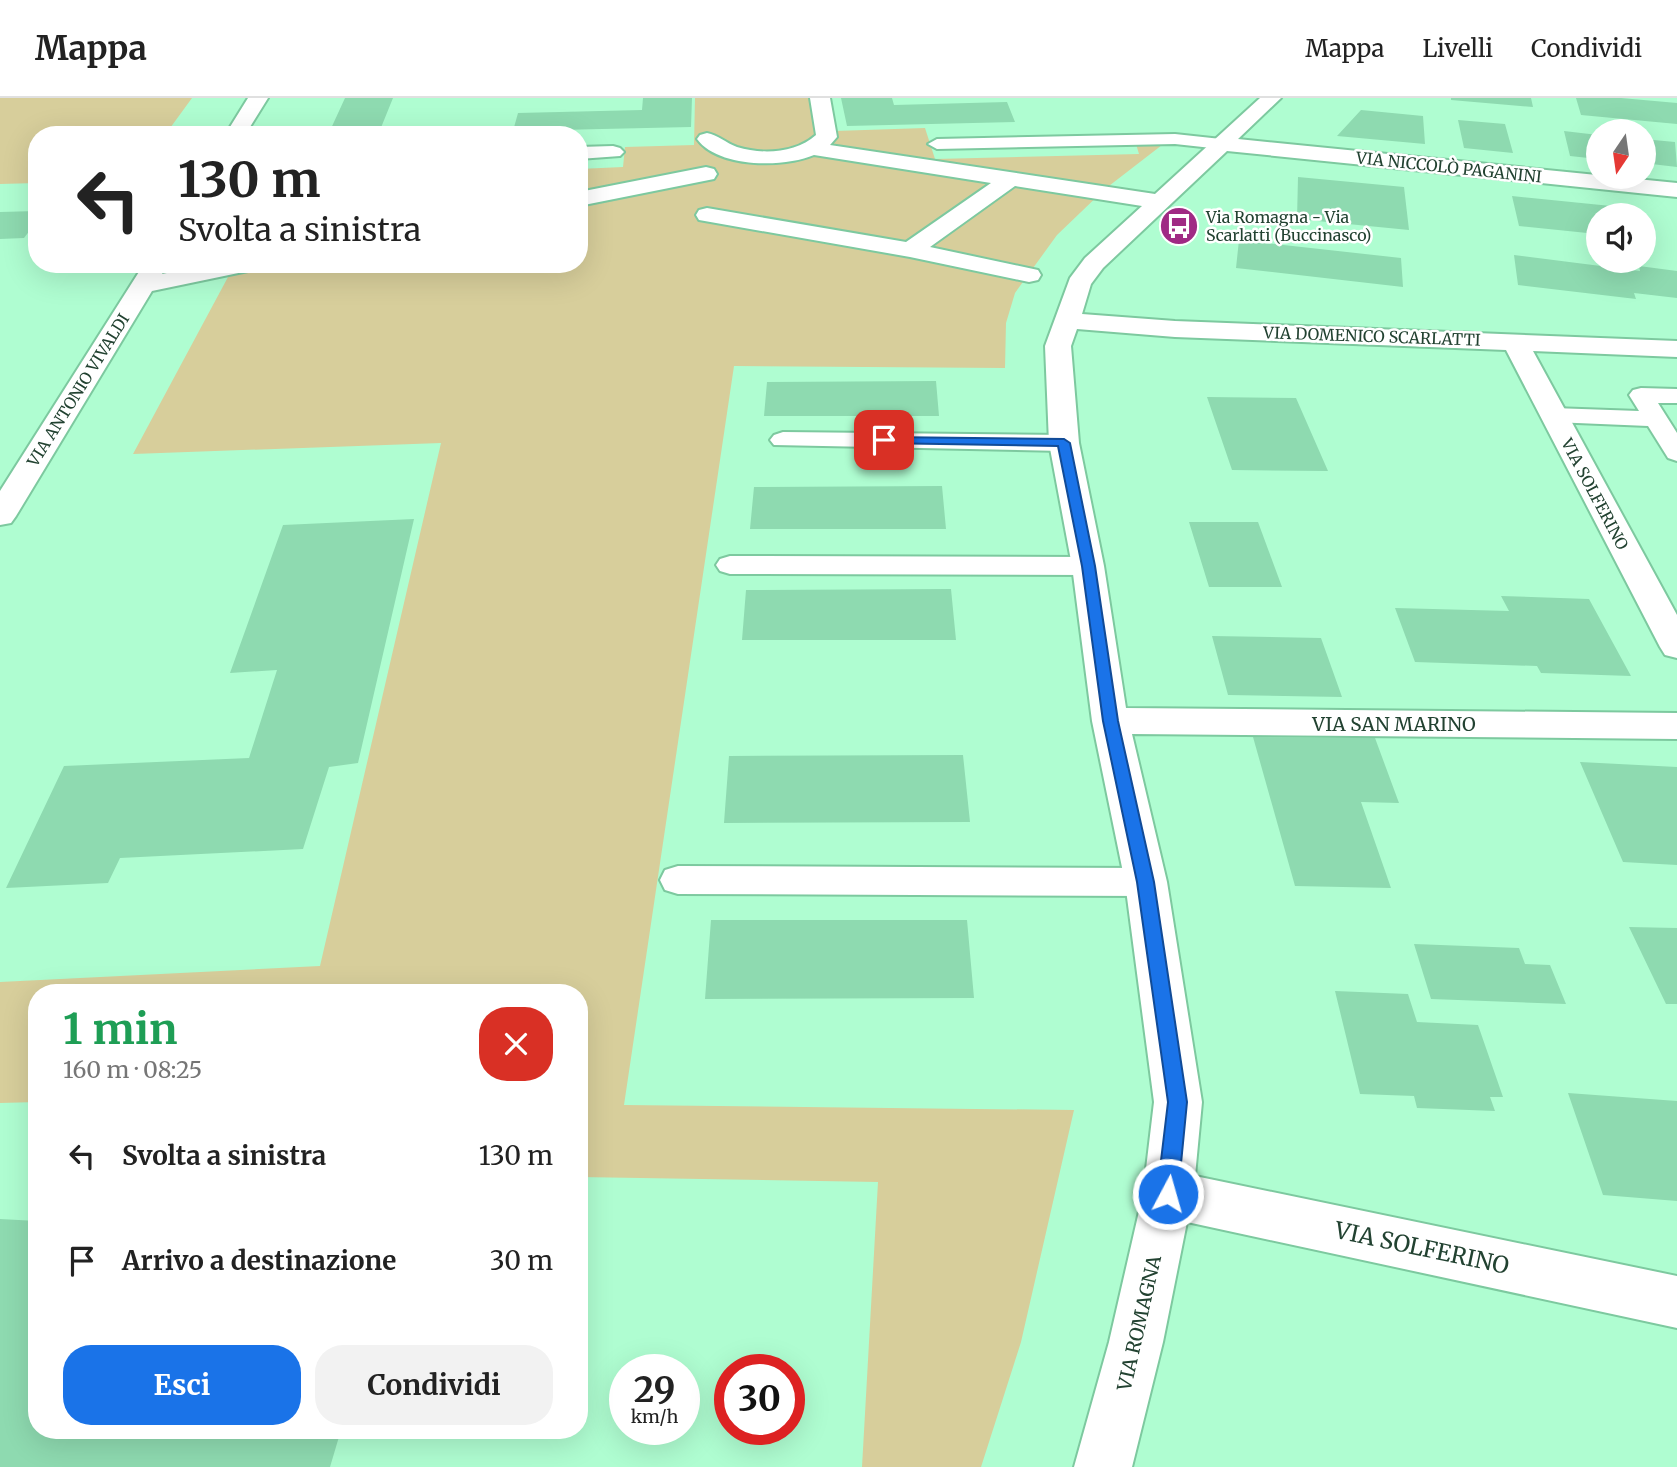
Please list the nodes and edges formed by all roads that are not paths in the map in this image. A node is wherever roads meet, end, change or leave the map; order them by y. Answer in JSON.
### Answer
{"nodes":[{"id":1,"x":258,"y":98,"type":"edge"},
{"id":2,"x":820,"y":98,"type":"edge"},
{"id":3,"x":1271,"y":98,"type":"edge"},
{"id":4,"x":241,"y":126,"type":"edge"},
{"id":5,"x":707,"y":139,"type":"dead end"},
{"id":6,"x":937,"y":144,"type":"dead end"},
{"id":7,"x":1221,"y":144,"type":"junction"},
{"id":8,"x":814,"y":149,"type":"junction"},
{"id":9,"x":613,"y":152,"type":"dead end"},
{"id":10,"x":588,"y":153,"type":"edge"},
{"id":11,"x":706,"y":174,"type":"dead end"},
{"id":12,"x":1011,"y":179,"type":"junction"},
{"id":13,"x":1677,"y":190,"type":"edge"},
{"id":14,"x":588,"y":197,"type":"edge"},
{"id":15,"x":1160,"y":202,"type":"junction"},
{"id":16,"x":707,"y":215,"type":"dead end"},
{"id":17,"x":910,"y":250,"type":"junction"},
{"id":18,"x":167,"y":273,"type":"edge"},
{"id":19,"x":149,"y":275,"type":"edge"},
{"id":20,"x":1029,"y":275,"type":"dead end"},
{"id":21,"x":1066,"y":320,"type":"junction"},
{"id":22,"x":1514,"y":341,"type":"junction"},
{"id":23,"x":1677,"y":349,"type":"edge"},
{"id":24,"x":1677,"y":396,"type":"edge"},
{"id":25,"x":1553,"y":415,"type":"junction"},
{"id":26,"x":1656,"y":419,"type":"junction"},
{"id":27,"x":783,"y":440,"type":"dead end"},
{"id":28,"x":1064,"y":443,"type":"junction"},
{"id":29,"x":1677,"y":453,"type":"edge"},
{"id":30,"x":0,"y":516,"type":"edge"},
{"id":31,"x":730,"y":565,"type":"dead end"},
{"id":32,"x":1088,"y":566,"type":"junction"},
{"id":33,"x":1677,"y":647,"type":"edge"},
{"id":34,"x":1110,"y":721,"type":"junction"},
{"id":35,"x":1677,"y":726,"type":"edge"},
{"id":36,"x":678,"y":880,"type":"dead end"},
{"id":37,"x":1146,"y":882,"type":"junction"},
{"id":38,"x":1168,"y":1194,"type":"junction"},
{"id":39,"x":1677,"y":1302,"type":"edge"},
{"id":40,"x":1103,"y":1467,"type":"edge"}],
"edges":[{"from":1,"to":4,"type":"street"},
{"from":2,"to":8,"type":"street"},
{"from":3,"to":7,"type":"street","name":"VIA ROMAGNA"},
{"from":5,"to":8,"type":"street"},
{"from":6,"to":7,"type":"lane"},
{"from":7,"to":13,"type":"street","name":"VIA NICCOLÒ PAGANINI"},
{"from":7,"to":15,"type":"street","name":"VIA ROMAGNA"},
{"from":8,"to":12,"type":"street"},
{"from":9,"to":10,"type":"street"},
{"from":11,"to":14,"type":"street"},
{"from":12,"to":15,"type":"street"},
{"from":12,"to":17,"type":"street"},
{"from":15,"to":21,"type":"street","name":"VIA ROMAGNA"},
{"from":16,"to":17,"type":"street"},
{"from":17,"to":20,"type":"street"},
{"from":18,"to":19,"type":"street"},
{"from":19,"to":30,"type":"street","name":"VIA ANTONIO VIVALDI"},
{"from":21,"to":22,"type":"street","name":"VIA DOMENICO SCARLATTI"},
{"from":21,"to":28,"type":"street","name":"VIA ROMAGNA"},
{"from":22,"to":23,"type":"street","name":"VIA DOMENICO SCARLATTI"},
{"from":22,"to":25,"type":"street","name":"VIA SOLFERINO"},
{"from":24,"to":26,"type":"lane"},
{"from":25,"to":26,"type":"lane"},
{"from":25,"to":33,"type":"street","name":"VIA SOLFERINO"},
{"from":26,"to":29,"type":"lane"},
{"from":27,"to":28,"type":"lane"},
{"from":28,"to":32,"type":"street","name":"VIA ROMAGNA"},
{"from":31,"to":32,"type":"lane"},
{"from":32,"to":34,"type":"street","name":"VIA ROMAGNA"},
{"from":34,"to":35,"type":"street","name":"VIA SAN MARINO"},
{"from":34,"to":37,"type":"street","name":"VIA ROMAGNA"},
{"from":36,"to":37,"type":"lane"},
{"from":37,"to":38,"type":"street","name":"VIA ROMAGNA"},
{"from":38,"to":39,"type":"street","name":"VIA SOLFERINO"},
{"from":38,"to":40,"type":"street","name":"VIA ROMAGNA"}]}
